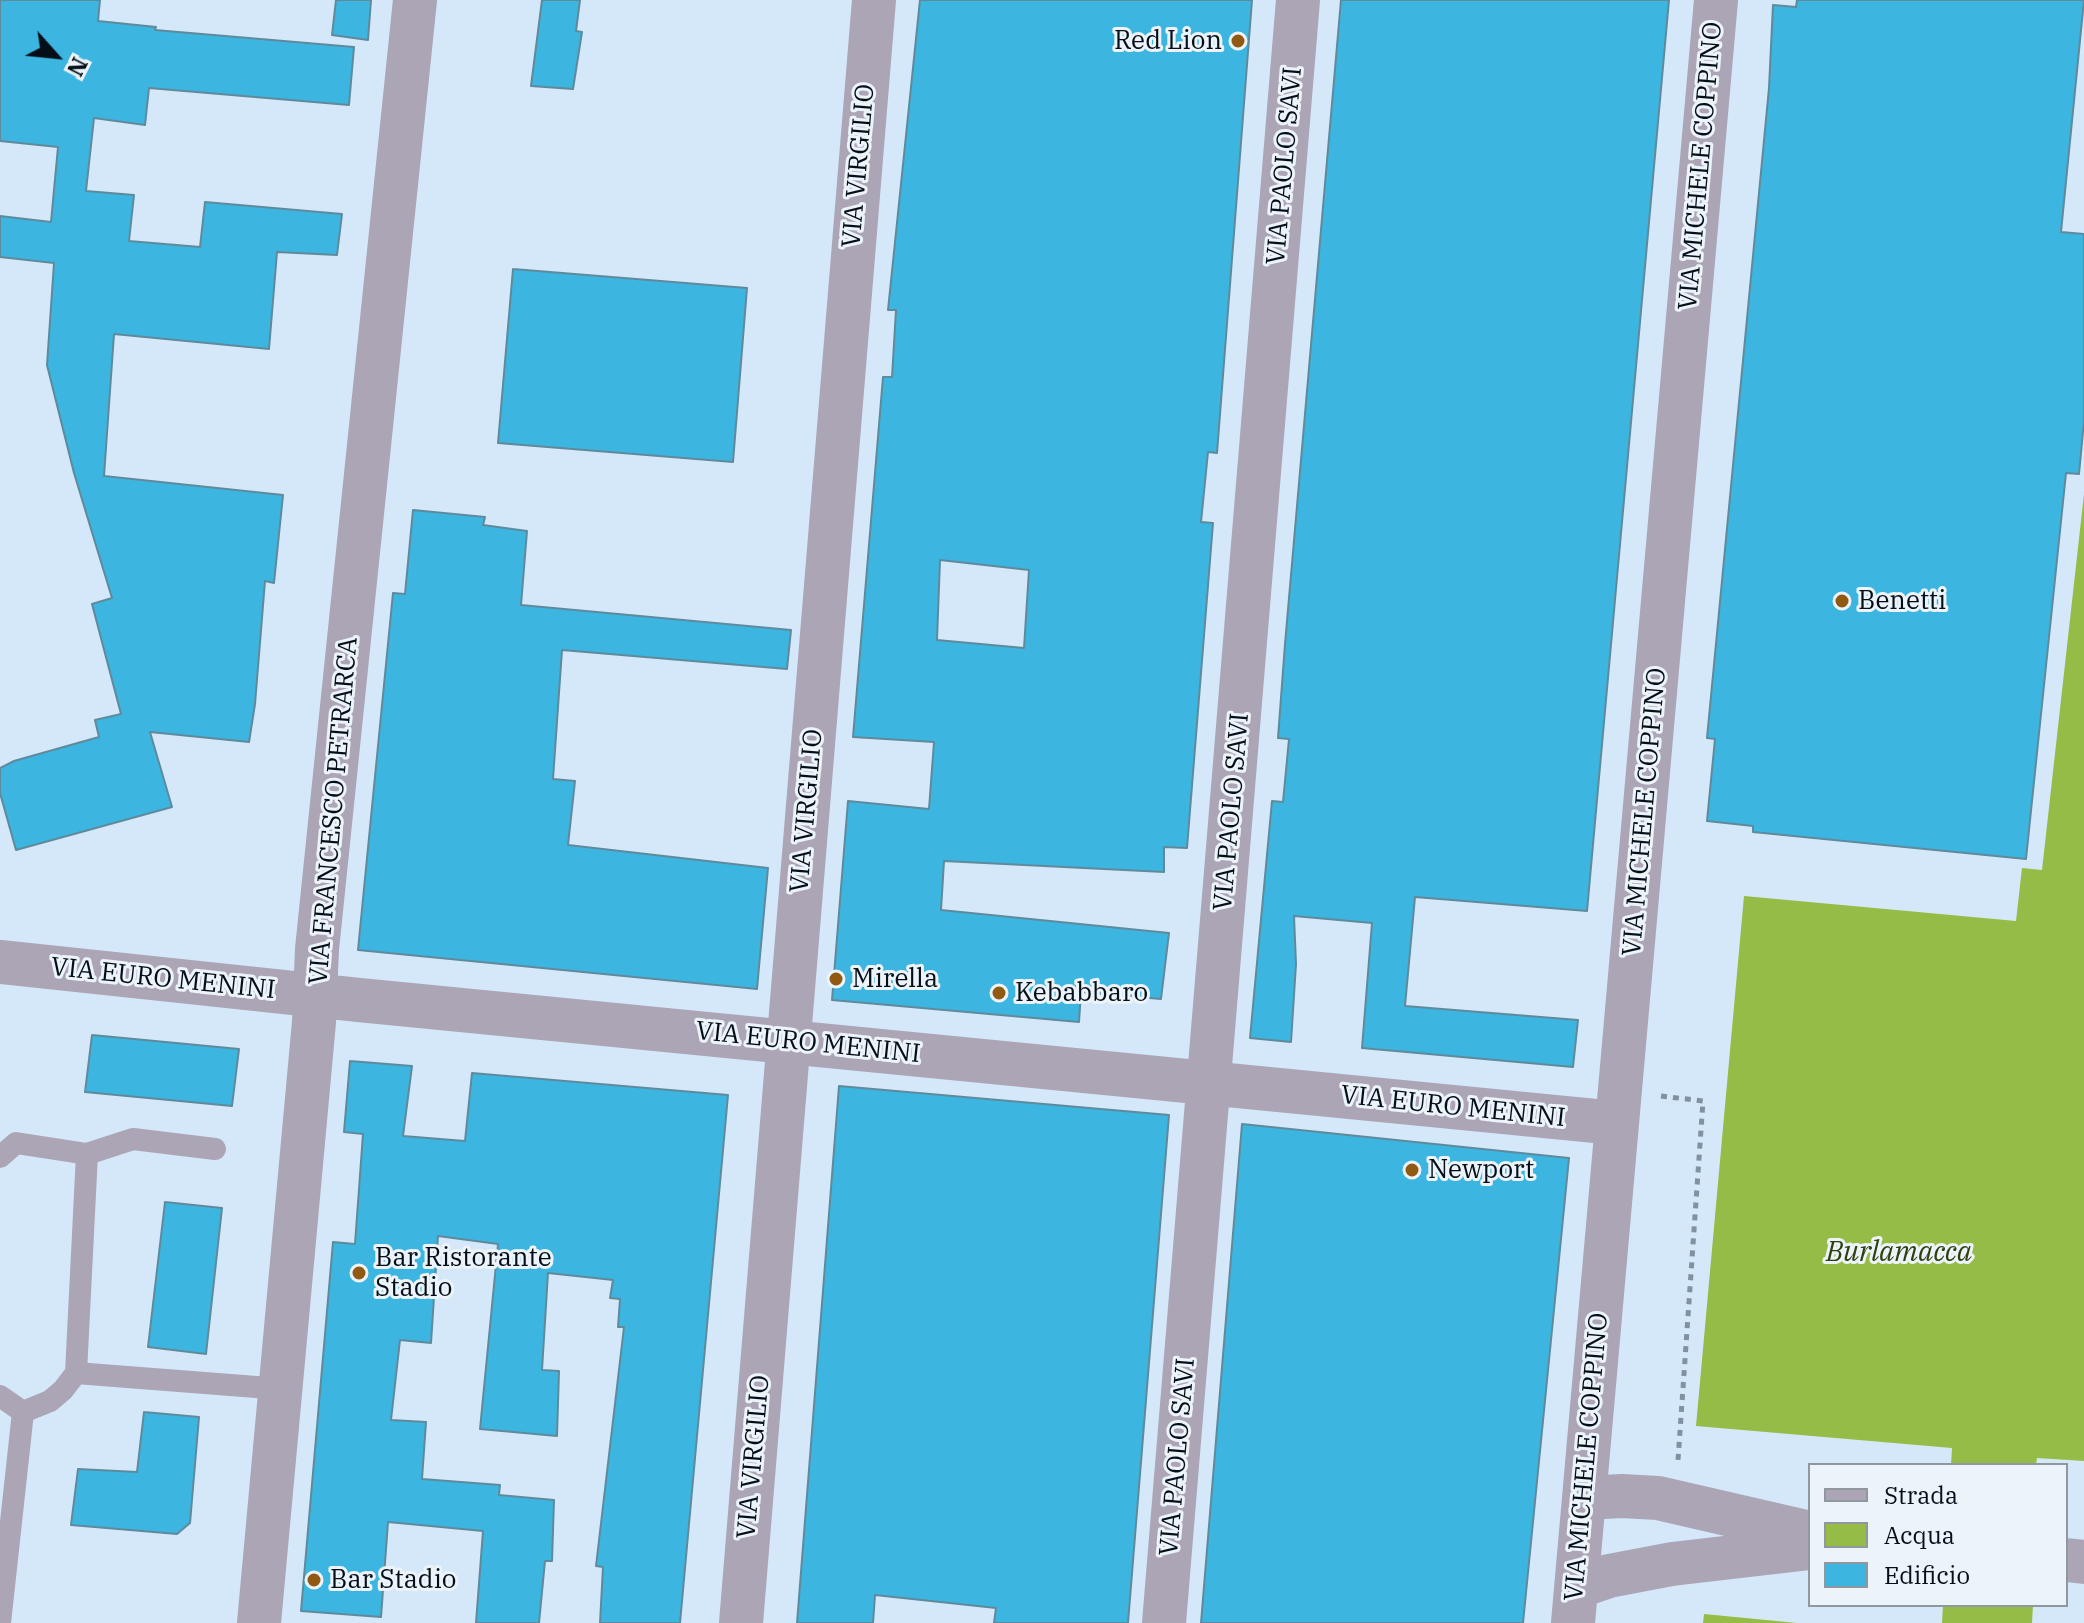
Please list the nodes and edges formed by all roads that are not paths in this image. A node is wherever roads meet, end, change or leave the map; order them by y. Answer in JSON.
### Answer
{"nodes":[{"id":1,"x":415,"y":0,"type":"edge"},
{"id":2,"x":874,"y":0,"type":"edge"},
{"id":3,"x":1298,"y":0,"type":"edge"},
{"id":4,"x":1716,"y":0,"type":"edge"},
{"id":5,"x":0,"y":962,"type":"edge"},
{"id":6,"x":316,"y":996,"type":"junction"},
{"id":7,"x":789,"y":1041,"type":"junction"},
{"id":8,"x":1210,"y":1083,"type":"junction"},
{"id":9,"x":1616,"y":1123,"type":"junction"},
{"id":10,"x":215,"y":1149,"type":"dead end"},
{"id":11,"x":87,"y":1154,"type":"junction"},
{"id":12,"x":0,"y":1157,"type":"edge"},
{"id":13,"x":76,"y":1373,"type":"junction"},
{"id":14,"x":282,"y":1389,"type":"junction"},
{"id":15,"x":0,"y":1396,"type":"edge"},
{"id":16,"x":23,"y":1412,"type":"junction"},
{"id":17,"x":1584,"y":1498,"type":"junction"},
{"id":18,"x":1808,"y":1533,"type":"edge"},
{"id":19,"x":1808,"y":1548,"type":"edge"},
{"id":20,"x":1575,"y":1605,"type":"edge"},
{"id":21,"x":0,"y":1623,"type":"edge"},
{"id":22,"x":259,"y":1623,"type":"edge"},
{"id":23,"x":741,"y":1623,"type":"edge"},
{"id":24,"x":1164,"y":1623,"type":"edge"}],
"edges":[{"from":1,"to":6,"type":"street","name":"VIA FRANCESCO PETRARCA"},
{"from":2,"to":7,"type":"street","name":"VIA VIRGILIO"},
{"from":3,"to":8,"type":"street","name":"VIA PAOLO SAVI"},
{"from":4,"to":9,"type":"street","name":"VIA MICHELE COPPINO"},
{"from":5,"to":6,"type":"street","name":"VIA EURO MENINI"},
{"from":6,"to":7,"type":"street","name":"VIA EURO MENINI"},
{"from":6,"to":14,"type":"street","name":"VIA FRANCESCO PETRARCA"},
{"from":7,"to":8,"type":"street","name":"VIA EURO MENINI"},
{"from":7,"to":23,"type":"street","name":"VIA VIRGILIO"},
{"from":8,"to":9,"type":"street","name":"VIA EURO MENINI"},
{"from":8,"to":24,"type":"street","name":"VIA PAOLO SAVI"},
{"from":9,"to":17,"type":"street","name":"VIA MICHELE COPPINO"},
{"from":10,"to":11,"type":"lane"},
{"from":11,"to":12,"type":"lane"},
{"from":11,"to":13,"type":"lane"},
{"from":13,"to":14,"type":"lane"},
{"from":13,"to":16,"type":"lane"},
{"from":14,"to":22,"type":"street","name":"VIA FRANCESCO PETRARCA"},
{"from":15,"to":16,"type":"lane"},
{"from":16,"to":21,"type":"lane"},
{"from":17,"to":18,"type":"street"},
{"from":17,"to":20,"type":"street","name":"VIA MICHELE COPPINO"},
{"from":19,"to":20,"type":"street"}]}
